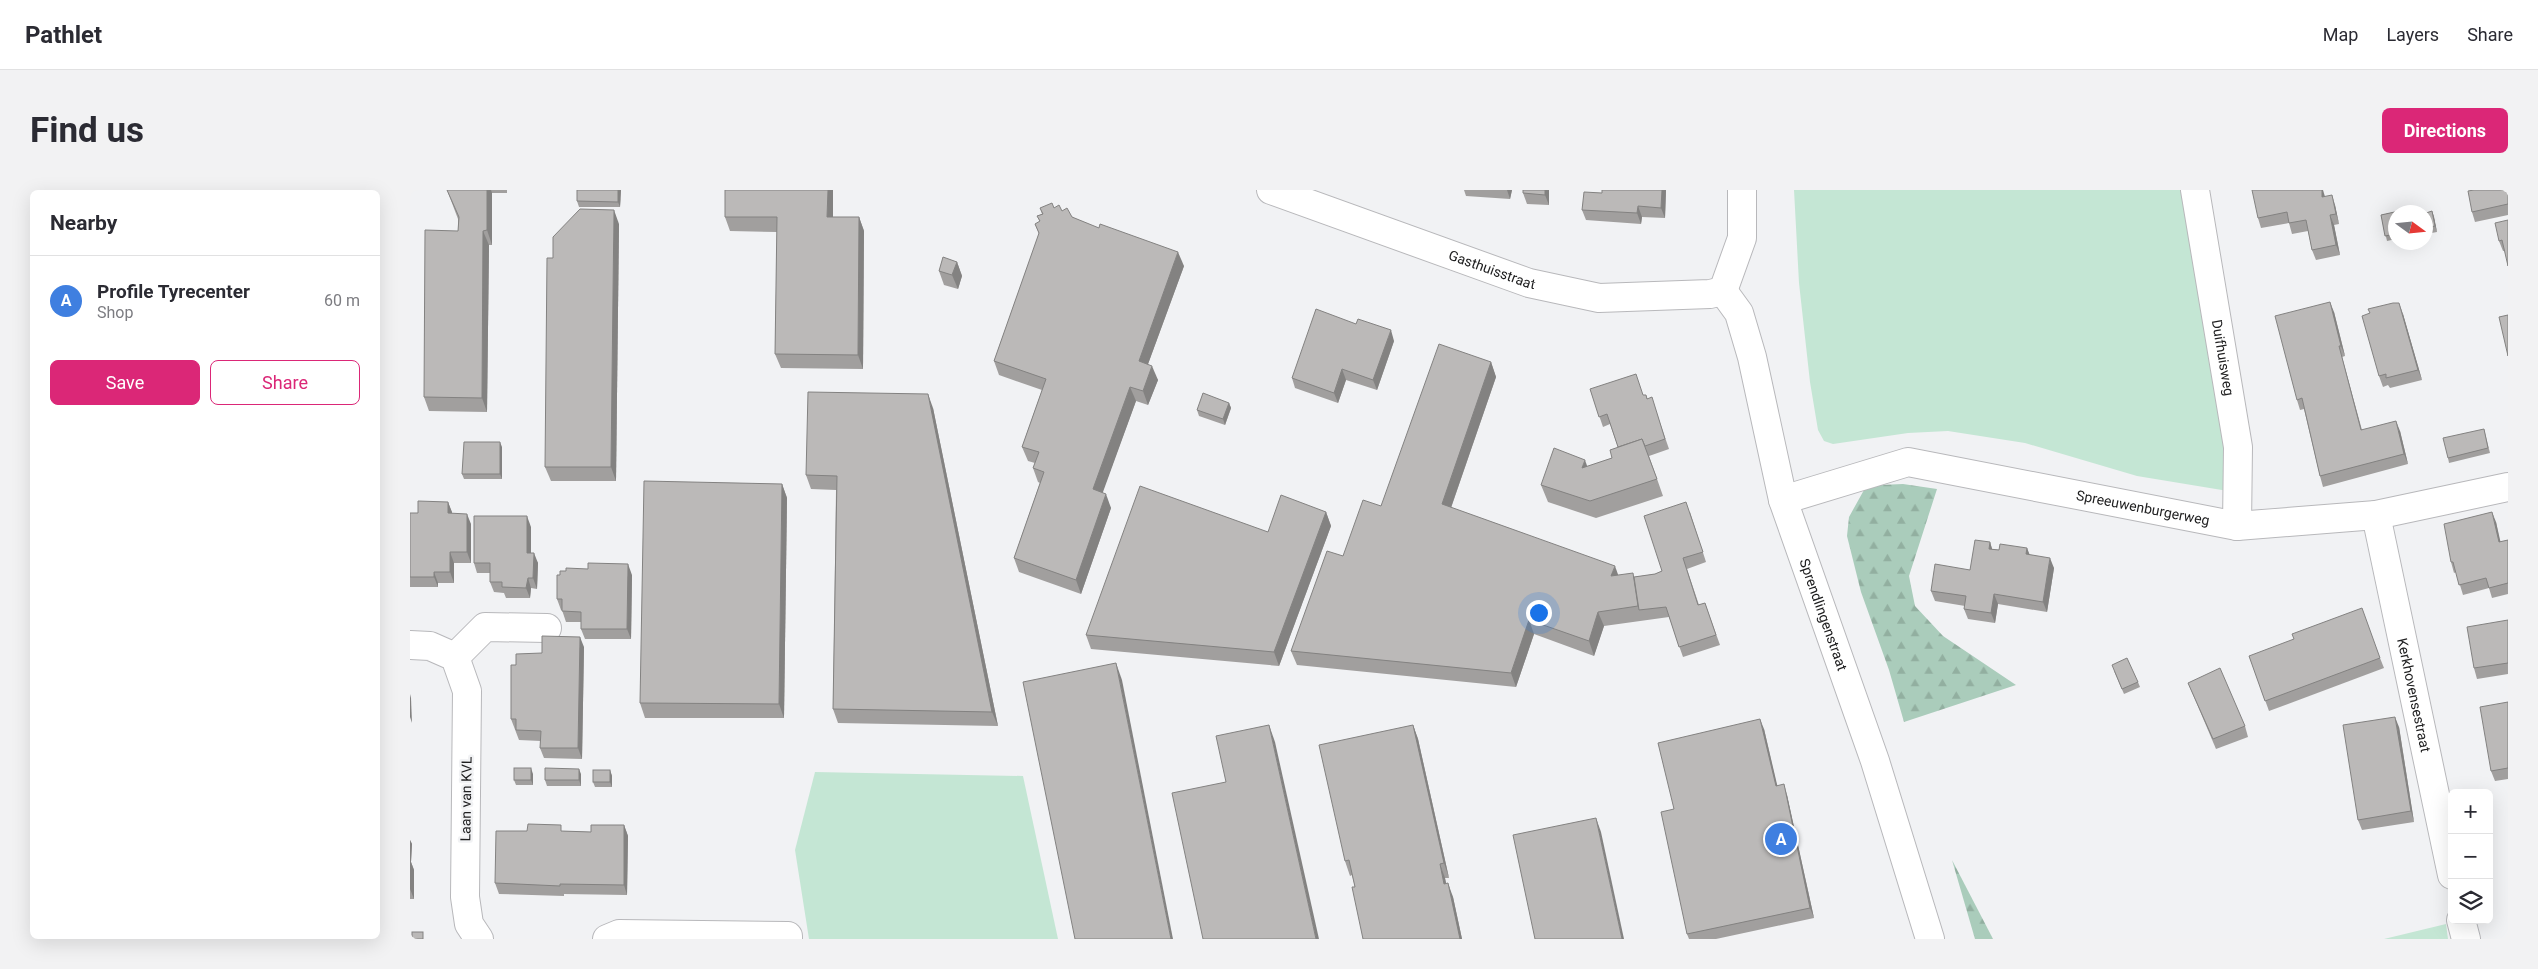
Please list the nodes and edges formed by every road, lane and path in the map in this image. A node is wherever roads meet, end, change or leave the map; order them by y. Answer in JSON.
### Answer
{"nodes":[{"id":1,"x":1271,"y":190,"type":"edge"},
{"id":2,"x":1742,"y":190,"type":"edge"},
{"id":3,"x":2196,"y":190,"type":"edge"},
{"id":4,"x":1723,"y":291,"type":"junction"},
{"id":5,"x":2508,"y":487,"type":"edge"},
{"id":6,"x":1783,"y":500,"type":"junction"},
{"id":7,"x":2376,"y":515,"type":"junction"},
{"id":8,"x":2237,"y":526,"type":"junction"},
{"id":9,"x":547,"y":628,"type":"dead end"},
{"id":10,"x":410,"y":645,"type":"edge"},
{"id":11,"x":455,"y":657,"type":"junction"},
{"id":12,"x":2448,"y":856,"type":"edge"},
{"id":13,"x":2462,"y":924,"type":"edge"},
{"id":14,"x":467,"y":934,"type":"edge"},
{"id":15,"x":607,"y":939,"type":"edge"},
{"id":16,"x":788,"y":939,"type":"edge"},
{"id":17,"x":1930,"y":939,"type":"edge"},
{"id":18,"x":2466,"y":939,"type":"edge"}],
"edges":[{"from":1,"to":4,"type":"street","name":"Gasthuisstraat"},
{"from":2,"to":4,"type":"street"},
{"from":3,"to":8,"type":"street","name":"Duifhuisweg"},
{"from":4,"to":6,"type":"street","name":"Sprendlingenstraat"},
{"from":5,"to":7,"type":"street","name":"Spreeuwenburgerweg"},
{"from":6,"to":8,"type":"street","name":"Spreeuwenburgerweg"},
{"from":6,"to":17,"type":"street","name":"Sprendlingenstraat"},
{"from":7,"to":8,"type":"street","name":"Spreeuwenburgerweg"},
{"from":7,"to":12,"type":"street","name":"Kerkhovensestraat"},
{"from":9,"to":11,"type":"street"},
{"from":10,"to":11,"type":"street"},
{"from":11,"to":14,"type":"street","name":"Laan van KVL"},
{"from":13,"to":18,"type":"street"},
{"from":15,"to":16,"type":"street"}]}
